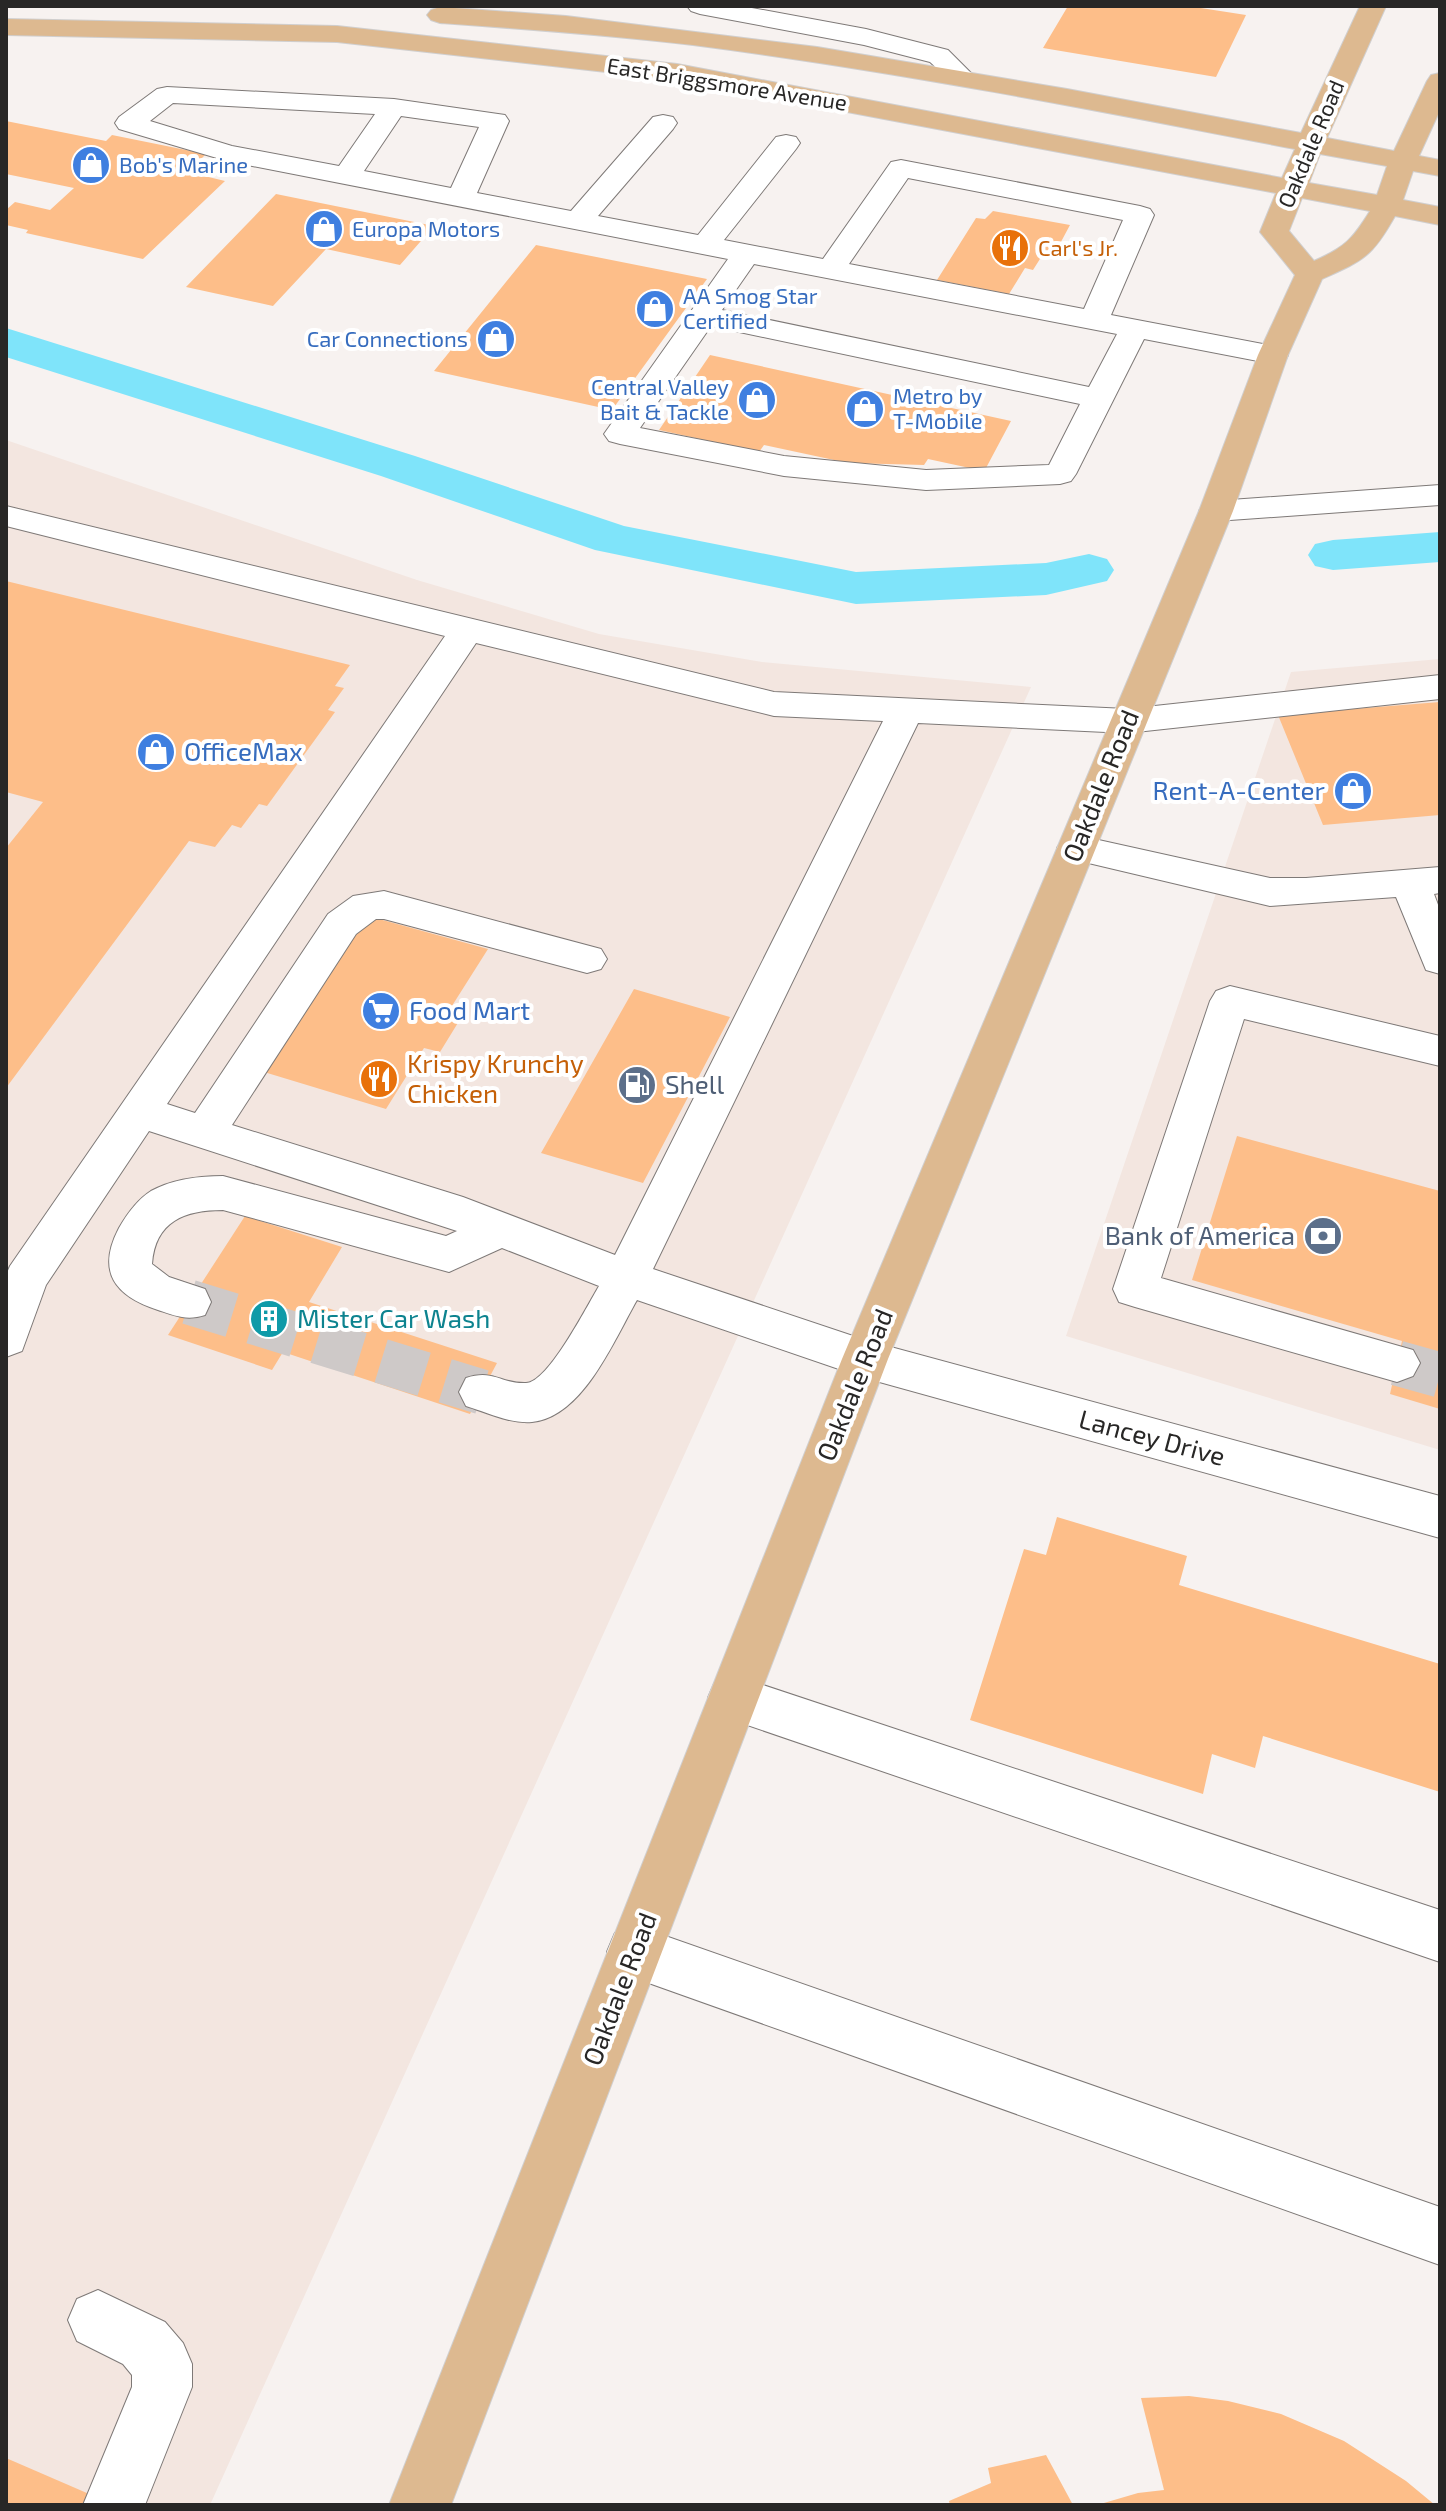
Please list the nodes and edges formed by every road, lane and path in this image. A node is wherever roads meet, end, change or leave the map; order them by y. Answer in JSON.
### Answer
{"nodes":[{"id":1,"x":700,"y":6,"type":"edge"},
{"id":2,"x":1373,"y":6,"type":"edge"},
{"id":3,"x":296,"y":8,"type":"dead end"},
{"id":4,"x":357,"y":11,"type":"dead end"},
{"id":5,"x":418,"y":14,"type":"dead end"},
{"id":6,"x":6,"y":27,"type":"edge"},
{"id":7,"x":962,"y":77,"type":"junction"},
{"id":8,"x":1440,"y":81,"type":"edge"},
{"id":9,"x":394,"y":107,"type":"junction"},
{"id":10,"x":663,"y":123,"type":"dead end"},
{"id":11,"x":786,"y":143,"type":"dead end"},
{"id":12,"x":1311,"y":143,"type":"junction"},
{"id":13,"x":1403,"y":161,"type":"junction"},
{"id":14,"x":1440,"y":168,"type":"edge"},
{"id":15,"x":346,"y":176,"type":"junction"},
{"id":16,"x":1294,"y":188,"type":"junction"},
{"id":17,"x":460,"y":198,"type":"junction"},
{"id":18,"x":1387,"y":206,"type":"junction"},
{"id":19,"x":1440,"y":216,"type":"edge"},
{"id":20,"x":578,"y":221,"type":"junction"},
{"id":21,"x":705,"y":245,"type":"junction"},
{"id":22,"x":747,"y":253,"type":"junction"},
{"id":23,"x":831,"y":269,"type":"junction"},
{"id":24,"x":1310,"y":274,"type":"junction"},
{"id":25,"x":704,"y":315,"type":"junction"},
{"id":26,"x":1094,"y":320,"type":"junction"},
{"id":27,"x":1135,"y":328,"type":"junction"},
{"id":28,"x":1273,"y":355,"type":"junction"},
{"id":29,"x":1099,"y":399,"type":"junction"},
{"id":30,"x":1440,"y":495,"type":"edge"},
{"id":31,"x":1216,"y":511,"type":"junction"},
{"id":32,"x":6,"y":516,"type":"edge"},
{"id":33,"x":467,"y":630,"type":"junction"},
{"id":34,"x":1440,"y":687,"type":"edge"},
{"id":35,"x":906,"y":711,"type":"junction"},
{"id":36,"x":1127,"y":721,"type":"junction"},
{"id":37,"x":1076,"y":848,"type":"junction"},
{"id":38,"x":1425,"y":882,"type":"edge"},
{"id":39,"x":587,"y":959,"type":"dead end"},
{"id":40,"x":1440,"y":960,"type":"edge"},
{"id":41,"x":1440,"y":1051,"type":"edge"},
{"id":42,"x":140,"y":1112,"type":"junction"},
{"id":43,"x":204,"y":1133,"type":"junction"},
{"id":44,"x":500,"y":1230,"type":"junction"},
{"id":45,"x":626,"y":1278,"type":"junction"},
{"id":46,"x":189,"y":1302,"type":"tunnel mouth"},
{"id":47,"x":6,"y":1338,"type":"edge"},
{"id":48,"x":865,"y":1359,"type":"junction"},
{"id":49,"x":1397,"y":1363,"type":"tunnel mouth"},
{"id":50,"x":482,"y":1392,"type":"tunnel mouth"},
{"id":51,"x":1440,"y":1517,"type":"edge"},
{"id":52,"x":733,"y":1698,"type":"junction"},
{"id":53,"x":1440,"y":1936,"type":"edge"},
{"id":54,"x":634,"y":1952,"type":"junction"},
{"id":55,"x":1440,"y":2236,"type":"edge"},
{"id":56,"x":98,"y":2320,"type":"dead end"},
{"id":57,"x":114,"y":2505,"type":"edge"},
{"id":58,"x":420,"y":2505,"type":"edge"}],
"edges":[{"from":1,"to":7,"type":"street"},
{"from":2,"to":12,"type":"main road","name":"Oakdale Road"},
{"from":3,"to":4,"type":"main road"},
{"from":5,"to":7,"type":"main road","name":"East Briggsmore Avenue"},
{"from":6,"to":16,"type":"main road","name":"East Briggsmore Avenue"},
{"from":7,"to":12,"type":"main road","name":"East Briggsmore Avenue"},
{"from":8,"to":13,"type":"main road"},
{"from":9,"to":15,"type":"street"},
{"from":9,"to":15,"type":"street"},
{"from":9,"to":17,"type":"street"},
{"from":10,"to":20,"type":"street"},
{"from":11,"to":21,"type":"street"},
{"from":12,"to":13,"type":"main road","name":"East Briggsmore Avenue"},
{"from":12,"to":16,"type":"main road","name":"Oakdale Road"},
{"from":13,"to":14,"type":"main road","name":"East Briggsmore Avenue"},
{"from":13,"to":18,"type":"main road"},
{"from":15,"to":17,"type":"street"},
{"from":16,"to":18,"type":"main road","name":"East Briggsmore Avenue"},
{"from":16,"to":24,"type":"main road","name":"Oakdale Road"},
{"from":17,"to":20,"type":"street"},
{"from":18,"to":19,"type":"main road","name":"East Briggsmore Avenue"},
{"from":18,"to":24,"type":"main road"},
{"from":20,"to":21,"type":"street"},
{"from":21,"to":22,"type":"street"},
{"from":22,"to":23,"type":"street"},
{"from":22,"to":25,"type":"street"},
{"from":23,"to":26,"type":"street"},
{"from":23,"to":26,"type":"street"},
{"from":24,"to":28,"type":"main road","name":"Oakdale Road"},
{"from":25,"to":29,"type":"street"},
{"from":25,"to":29,"type":"street"},
{"from":26,"to":27,"type":"street"},
{"from":27,"to":28,"type":"street"},
{"from":27,"to":29,"type":"street"},
{"from":28,"to":31,"type":"main road","name":"Oakdale Road"},
{"from":30,"to":31,"type":"street"},
{"from":31,"to":36,"type":"main road","name":"Oakdale Road"},
{"from":32,"to":33,"type":"street"},
{"from":33,"to":35,"type":"street"},
{"from":33,"to":42,"type":"street"},
{"from":34,"to":36,"type":"street"},
{"from":35,"to":36,"type":"street"},
{"from":35,"to":45,"type":"street"},
{"from":36,"to":37,"type":"main road","name":"Oakdale Road"},
{"from":37,"to":38,"type":"street"},
{"from":37,"to":48,"type":"main road","name":"Oakdale Road"},
{"from":38,"to":40,"type":"street"},
{"from":39,"to":43,"type":"street"},
{"from":41,"to":49,"type":"street"},
{"from":42,"to":43,"type":"street","name":"Lancey Drive"},
{"from":42,"to":47,"type":"street"},
{"from":43,"to":44,"type":"street","name":"Lancey Drive"},
{"from":44,"to":45,"type":"street","name":"Lancey Drive"},
{"from":44,"to":46,"type":"street"},
{"from":45,"to":48,"type":"street","name":"Lancey Drive"},
{"from":45,"to":50,"type":"street"},
{"from":48,"to":51,"type":"street","name":"Lancey Drive"},
{"from":48,"to":52,"type":"main road","name":"Oakdale Road"},
{"from":52,"to":53,"type":"street"},
{"from":52,"to":54,"type":"main road","name":"Oakdale Road"},
{"from":54,"to":55,"type":"street"},
{"from":54,"to":58,"type":"main road","name":"Oakdale Road"},
{"from":56,"to":57,"type":"street"}]}
